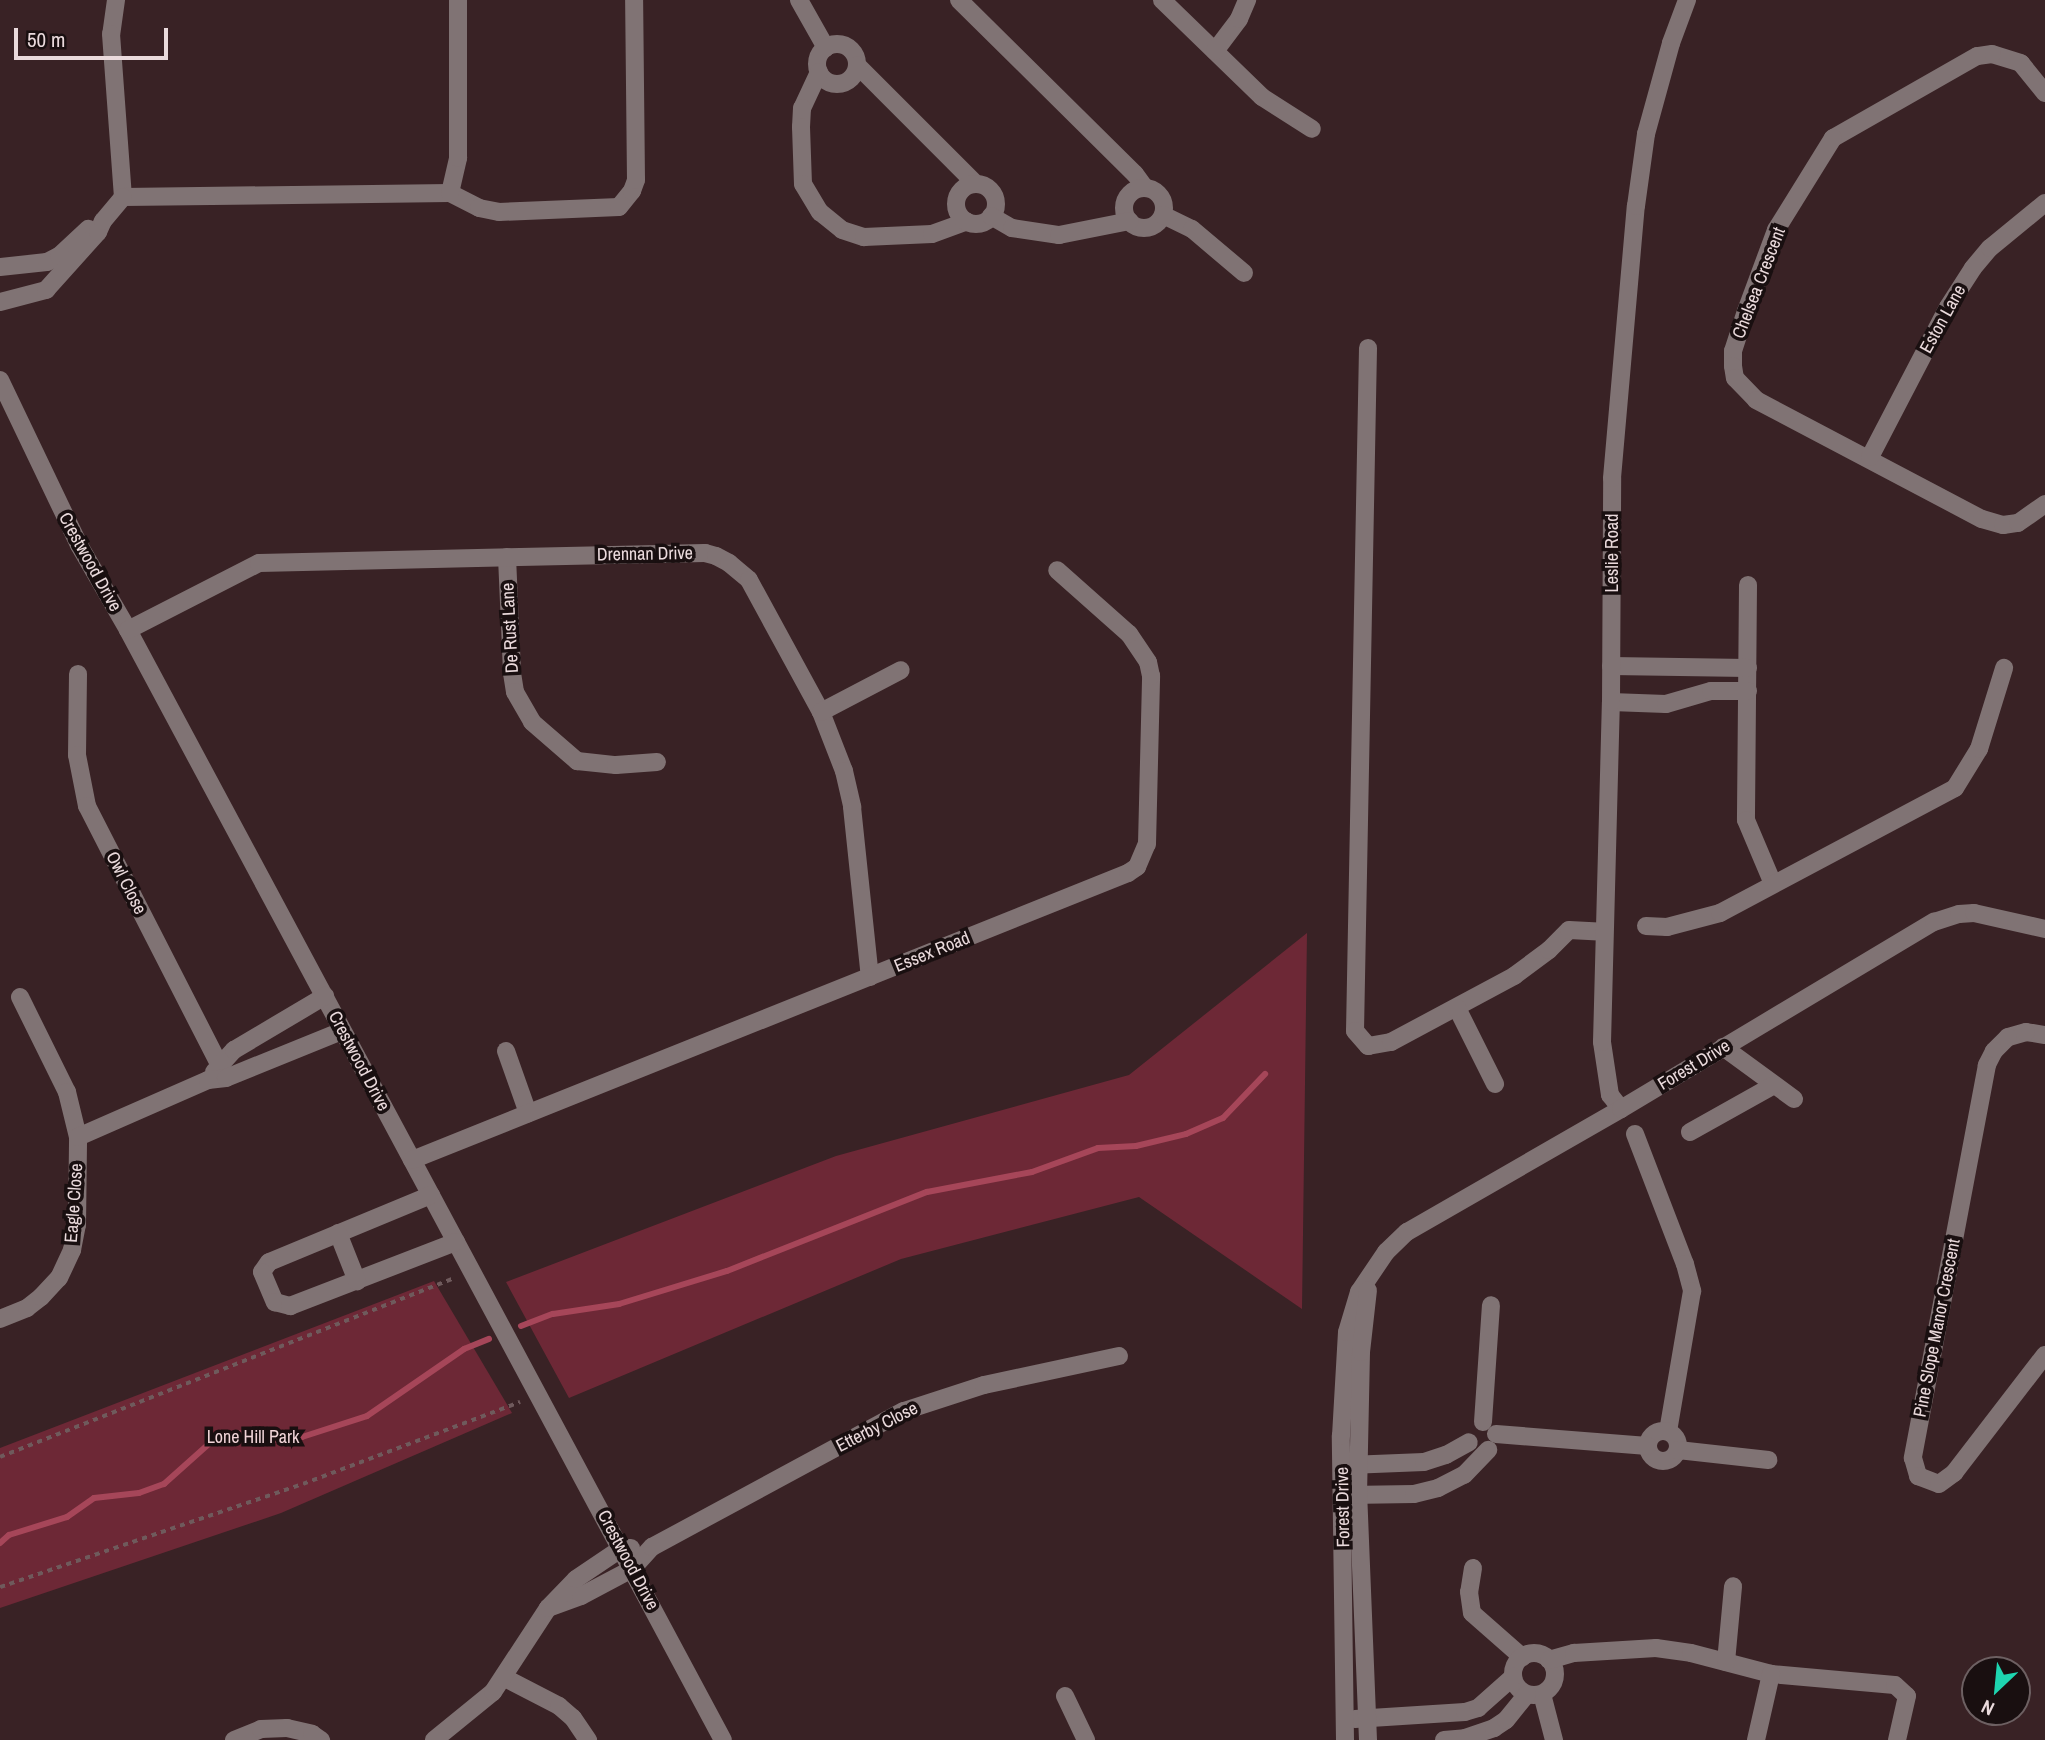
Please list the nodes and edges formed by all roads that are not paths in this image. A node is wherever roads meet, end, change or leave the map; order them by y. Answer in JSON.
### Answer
{"nodes":[{"id":1,"x":116,"y":0,"type":"edge"},
{"id":2,"x":458,"y":0,"type":"edge"},
{"id":3,"x":634,"y":0,"type":"edge"},
{"id":4,"x":799,"y":0,"type":"edge"},
{"id":5,"x":959,"y":0,"type":"edge"},
{"id":6,"x":1161,"y":0,"type":"edge"},
{"id":7,"x":1247,"y":0,"type":"edge"},
{"id":8,"x":1687,"y":0,"type":"edge"},
{"id":9,"x":826,"y":48,"type":"junction"},
{"id":10,"x":1215,"y":51,"type":"junction"},
{"id":11,"x":857,"y":65,"type":"junction"},
{"id":12,"x":819,"y":72,"type":"junction"},
{"id":13,"x":2045,"y":93,"type":"edge"},
{"id":14,"x":1312,"y":129,"type":"dead end"},
{"id":15,"x":976,"y":184,"type":"junction"},
{"id":16,"x":1145,"y":188,"type":"junction"},
{"id":17,"x":450,"y":193,"type":"junction"},
{"id":18,"x":123,"y":197,"type":"junction"},
{"id":19,"x":2045,"y":203,"type":"edge"},
{"id":20,"x":1163,"y":215,"type":"junction"},
{"id":21,"x":991,"y":216,"type":"junction"},
{"id":22,"x":103,"y":220,"type":"junction"},
{"id":23,"x":967,"y":221,"type":"junction"},
{"id":24,"x":1130,"y":221,"type":"junction"},
{"id":25,"x":0,"y":267,"type":"edge"},
{"id":26,"x":1244,"y":273,"type":"dead end"},
{"id":27,"x":0,"y":302,"type":"edge"},
{"id":28,"x":1368,"y":348,"type":"dead end"},
{"id":29,"x":0,"y":380,"type":"edge"},
{"id":30,"x":1870,"y":457,"type":"junction"},
{"id":31,"x":2045,"y":504,"type":"edge"},
{"id":32,"x":507,"y":556,"type":"junction"},
{"id":33,"x":1057,"y":570,"type":"dead end"},
{"id":34,"x":1748,"y":585,"type":"dead end"},
{"id":35,"x":128,"y":630,"type":"junction"},
{"id":36,"x":1611,"y":666,"type":"junction"},
{"id":37,"x":1748,"y":668,"type":"junction"},
{"id":38,"x":2004,"y":668,"type":"dead end"},
{"id":39,"x":901,"y":670,"type":"dead end"},
{"id":40,"x":78,"y":674,"type":"dead end"},
{"id":41,"x":1748,"y":691,"type":"junction"},
{"id":42,"x":1611,"y":702,"type":"junction"},
{"id":43,"x":821,"y":712,"type":"junction"},
{"id":44,"x":657,"y":762,"type":"dead end"},
{"id":45,"x":1773,"y":884,"type":"junction"},
{"id":46,"x":1646,"y":926,"type":"dead end"},
{"id":47,"x":2045,"y":929,"type":"edge"},
{"id":48,"x":1603,"y":932,"type":"junction"},
{"id":49,"x":870,"y":977,"type":"junction"},
{"id":50,"x":325,"y":996,"type":"junction"},
{"id":51,"x":20,"y":998,"type":"dead end"},
{"id":52,"x":1457,"y":1008,"type":"junction"},
{"id":53,"x":342,"y":1031,"type":"junction"},
{"id":54,"x":2045,"y":1035,"type":"edge"},
{"id":55,"x":1723,"y":1047,"type":"junction"},
{"id":56,"x":506,"y":1051,"type":"dead end"},
{"id":57,"x":218,"y":1074,"type":"junction"},
{"id":58,"x":1495,"y":1084,"type":"dead end"},
{"id":59,"x":1774,"y":1085,"type":"junction"},
{"id":60,"x":1794,"y":1099,"type":"dead end"},
{"id":61,"x":1621,"y":1110,"type":"junction"},
{"id":62,"x":528,"y":1113,"type":"junction"},
{"id":63,"x":1690,"y":1132,"type":"dead end"},
{"id":64,"x":1635,"y":1134,"type":"dead end"},
{"id":65,"x":78,"y":1137,"type":"junction"},
{"id":66,"x":412,"y":1160,"type":"junction"},
{"id":67,"x":430,"y":1195,"type":"junction"},
{"id":68,"x":338,"y":1233,"type":"junction"},
{"id":69,"x":456,"y":1242,"type":"junction"},
{"id":70,"x":357,"y":1281,"type":"junction"},
{"id":71,"x":1491,"y":1305,"type":"dead end"},
{"id":72,"x":0,"y":1319,"type":"edge"},
{"id":73,"x":2045,"y":1354,"type":"edge"},
{"id":74,"x":1119,"y":1356,"type":"dead end"},
{"id":75,"x":1668,"y":1432,"type":"junction"},
{"id":76,"x":1489,"y":1435,"type":"junction"},
{"id":77,"x":1469,"y":1442,"type":"junction"},
{"id":78,"x":1648,"y":1446,"type":"junction"},
{"id":79,"x":1678,"y":1450,"type":"junction"},
{"id":80,"x":1768,"y":1460,"type":"dead end"},
{"id":81,"x":1350,"y":1465,"type":"junction"},
{"id":82,"x":1350,"y":1495,"type":"junction"},
{"id":83,"x":652,"y":1547,"type":"junction"},
{"id":84,"x":622,"y":1548,"type":"junction"},
{"id":85,"x":1473,"y":1568,"type":"dead end"},
{"id":86,"x":632,"y":1569,"type":"junction"},
{"id":87,"x":1732,"y":1586,"type":"dead end"},
{"id":88,"x":548,"y":1608,"type":"junction"},
{"id":89,"x":1522,"y":1657,"type":"junction"},
{"id":90,"x":1549,"y":1660,"type":"junction"},
{"id":91,"x":1726,"y":1662,"type":"junction"},
{"id":92,"x":1771,"y":1674,"type":"junction"},
{"id":93,"x":1513,"y":1677,"type":"junction"},
{"id":94,"x":505,"y":1678,"type":"junction"},
{"id":95,"x":1366,"y":1692,"type":"junction"},
{"id":96,"x":1535,"y":1694,"type":"junction"},
{"id":97,"x":1065,"y":1696,"type":"dead end"},
{"id":98,"x":1412,"y":1716,"type":"junction"},
{"id":99,"x":1367,"y":1718,"type":"junction"},
{"id":100,"x":1345,"y":1719,"type":"junction"},
{"id":101,"x":234,"y":1740,"type":"edge"},
{"id":102,"x":321,"y":1740,"type":"edge"},
{"id":103,"x":434,"y":1740,"type":"edge"},
{"id":104,"x":588,"y":1740,"type":"edge"},
{"id":105,"x":723,"y":1740,"type":"edge"},
{"id":106,"x":1086,"y":1740,"type":"edge"},
{"id":107,"x":1345,"y":1740,"type":"edge"},
{"id":108,"x":1368,"y":1740,"type":"edge"},
{"id":109,"x":1444,"y":1740,"type":"edge"},
{"id":110,"x":1554,"y":1740,"type":"edge"},
{"id":111,"x":1756,"y":1740,"type":"edge"},
{"id":112,"x":1897,"y":1740,"type":"edge"}],
"edges":[{"from":1,"to":18,"type":"street"},
{"from":2,"to":17,"type":"street"},
{"from":3,"to":17,"type":"street"},
{"from":4,"to":9,"type":"street"},
{"from":5,"to":16,"type":"street"},
{"from":6,"to":10,"type":"street"},
{"from":7,"to":10,"type":"street"},
{"from":8,"to":36,"type":"street","name":"Leslie Road"},
{"from":9,"to":11,"type":"street"},
{"from":9,"to":12,"type":"street"},
{"from":10,"to":14,"type":"street"},
{"from":11,"to":12,"type":"street"},
{"from":11,"to":15,"type":"street"},
{"from":12,"to":23,"type":"street"},
{"from":13,"to":30,"type":"street","name":"Chelsea Crescent"},
{"from":15,"to":21,"type":"street"},
{"from":15,"to":23,"type":"street"},
{"from":16,"to":20,"type":"street"},
{"from":16,"to":24,"type":"street"},
{"from":17,"to":18,"type":"street"},
{"from":18,"to":22,"type":"street"},
{"from":19,"to":30,"type":"street","name":"Eston Lane"},
{"from":20,"to":24,"type":"street"},
{"from":20,"to":26,"type":"street"},
{"from":21,"to":23,"type":"street"},
{"from":21,"to":24,"type":"street"},
{"from":22,"to":25,"type":"street"},
{"from":22,"to":27,"type":"street"},
{"from":28,"to":52,"type":"street"},
{"from":29,"to":35,"type":"street","name":"Crestwood Drive"},
{"from":30,"to":31,"type":"street","name":"Chelsea Crescent"},
{"from":32,"to":35,"type":"street","name":"Drennan Drive"},
{"from":32,"to":43,"type":"street","name":"Drennan Drive"},
{"from":32,"to":44,"type":"street","name":"De Rust Lane"},
{"from":33,"to":49,"type":"street","name":"Essex Road"},
{"from":34,"to":37,"type":"street"},
{"from":35,"to":50,"type":"street","name":"Crestwood Drive"},
{"from":36,"to":37,"type":"street"},
{"from":36,"to":42,"type":"street","name":"Leslie Road"},
{"from":37,"to":41,"type":"street"},
{"from":38,"to":45,"type":"street"},
{"from":39,"to":43,"type":"street"},
{"from":40,"to":57,"type":"street","name":"Owl Close"},
{"from":41,"to":42,"type":"street"},
{"from":41,"to":45,"type":"street"},
{"from":42,"to":48,"type":"street","name":"Leslie Road"},
{"from":43,"to":49,"type":"street","name":"Drennan Drive"},
{"from":45,"to":46,"type":"street"},
{"from":47,"to":55,"type":"street","name":"Forest Drive"},
{"from":48,"to":52,"type":"street"},
{"from":48,"to":61,"type":"street","name":"Leslie Road"},
{"from":49,"to":62,"type":"street","name":"Essex Road"},
{"from":50,"to":53,"type":"street","name":"Crestwood Drive"},
{"from":50,"to":57,"type":"street"},
{"from":51,"to":65,"type":"street","name":"Eagle Close"},
{"from":52,"to":58,"type":"street"},
{"from":53,"to":57,"type":"street"},
{"from":53,"to":66,"type":"street","name":"Crestwood Drive"},
{"from":54,"to":73,"type":"street","name":"Pine Slope Manor Crescent"},
{"from":55,"to":59,"type":"street"},
{"from":55,"to":61,"type":"street","name":"Forest Drive"},
{"from":56,"to":62,"type":"street"},
{"from":57,"to":65,"type":"street"},
{"from":59,"to":60,"type":"street"},
{"from":59,"to":63,"type":"street"},
{"from":61,"to":81,"type":"street","name":"Forest Drive"},
{"from":62,"to":66,"type":"street","name":"Essex Road"},
{"from":64,"to":75,"type":"street"},
{"from":65,"to":72,"type":"street","name":"Eagle Close"},
{"from":66,"to":67,"type":"street","name":"Crestwood Drive"},
{"from":67,"to":68,"type":"street"},
{"from":67,"to":69,"type":"street","name":"Crestwood Drive"},
{"from":68,"to":70,"type":"street"},
{"from":68,"to":70,"type":"street"},
{"from":69,"to":70,"type":"street"},
{"from":69,"to":84,"type":"street","name":"Crestwood Drive"},
{"from":71,"to":76,"type":"street"},
{"from":74,"to":83,"type":"street","name":"Etterby Close"},
{"from":75,"to":78,"type":"street"},
{"from":75,"to":79,"type":"street"},
{"from":76,"to":77,"type":"street"},
{"from":76,"to":77,"type":"street"},
{"from":76,"to":78,"type":"street"},
{"from":76,"to":82,"type":"street"},
{"from":77,"to":81,"type":"street"},
{"from":78,"to":79,"type":"street"},
{"from":79,"to":80,"type":"street"},
{"from":81,"to":82,"type":"street","name":"Forest Drive"},
{"from":82,"to":95,"type":"street","name":"Forest Drive"},
{"from":82,"to":100,"type":"street","name":"Forest Drive"},
{"from":83,"to":84,"type":"street","name":"Etterby Close"},
{"from":83,"to":86,"type":"street","name":"Etterby Close"},
{"from":84,"to":86,"type":"street","name":"Crestwood Drive"},
{"from":84,"to":88,"type":"street"},
{"from":85,"to":89,"type":"street"},
{"from":86,"to":88,"type":"street","name":"Etterby Close"},
{"from":86,"to":105,"type":"street","name":"Crestwood Drive"},
{"from":87,"to":91,"type":"street"},
{"from":88,"to":94,"type":"street"},
{"from":89,"to":90,"type":"street"},
{"from":89,"to":93,"type":"street"},
{"from":90,"to":91,"type":"street"},
{"from":90,"to":96,"type":"street"},
{"from":91,"to":92,"type":"street"},
{"from":92,"to":111,"type":"street"},
{"from":92,"to":112,"type":"street"},
{"from":93,"to":96,"type":"street"},
{"from":93,"to":98,"type":"street"},
{"from":94,"to":103,"type":"street"},
{"from":94,"to":104,"type":"street"},
{"from":95,"to":98,"type":"street"},
{"from":95,"to":99,"type":"street","name":"Forest Drive"},
{"from":96,"to":109,"type":"street"},
{"from":96,"to":110,"type":"street"},
{"from":97,"to":106,"type":"street"},
{"from":98,"to":99,"type":"street"},
{"from":99,"to":100,"type":"street"},
{"from":99,"to":108,"type":"street","name":"Forest Drive"},
{"from":100,"to":107,"type":"street","name":"Forest Drive"},
{"from":101,"to":102,"type":"street"}]}
